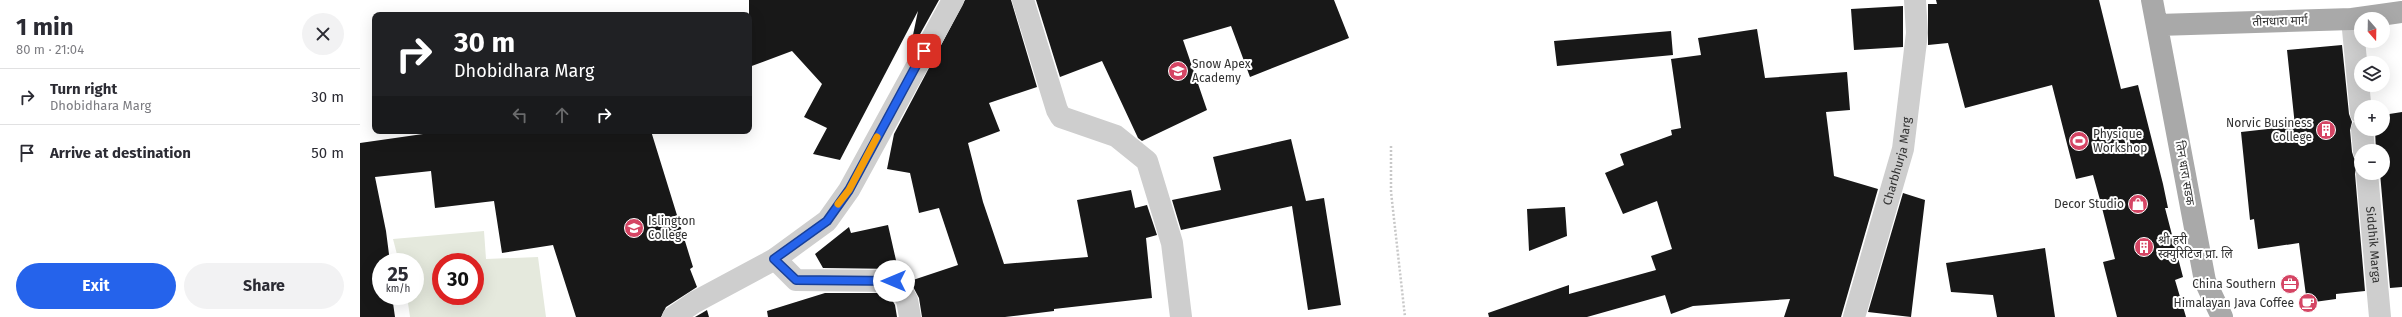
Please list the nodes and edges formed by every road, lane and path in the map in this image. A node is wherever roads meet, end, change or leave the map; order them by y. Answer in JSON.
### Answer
{"nodes":[{"id":1,"x":953,"y":0,"type":"edge"},
{"id":2,"x":1022,"y":0,"type":"edge"},
{"id":3,"x":1915,"y":0,"type":"edge"},
{"id":4,"x":2152,"y":0,"type":"edge"},
{"id":5,"x":2354,"y":12,"type":"edge"},
{"id":6,"x":2390,"y":12,"type":"edge"},
{"id":7,"x":2402,"y":12,"type":"edge"},
{"id":8,"x":2158,"y":25,"type":"junction"},
{"id":9,"x":2356,"y":48,"type":"edge"},
{"id":10,"x":2360,"y":100,"type":"edge"},
{"id":11,"x":1391,"y":146,"type":"dead end"},
{"id":12,"x":2367,"y":180,"type":"edge"},
{"id":13,"x":774,"y":259,"type":"junction"},
{"id":14,"x":673,"y":317,"type":"edge"},
{"id":15,"x":910,"y":317,"type":"edge"},
{"id":16,"x":1181,"y":317,"type":"edge"},
{"id":17,"x":1405,"y":317,"type":"edge"},
{"id":18,"x":1854,"y":317,"type":"edge"},
{"id":19,"x":2222,"y":317,"type":"edge"},
{"id":20,"x":2380,"y":317,"type":"edge"}],
"edges":[{"from":1,"to":13,"type":"street"},
{"from":2,"to":16,"type":"street"},
{"from":3,"to":18,"type":"street","name":"Charbhurja Marg"},
{"from":4,"to":8,"type":"main road","name":"तिन धारा सडक"},
{"from":5,"to":8,"type":"main road","name":"तीनधारा मार्ग"},
{"from":6,"to":7,"type":"main road","name":"तीनधारा मार्ग"},
{"from":8,"to":19,"type":"main road","name":"तिन धारा सडक"},
{"from":9,"to":10,"type":"street"},
{"from":11,"to":17,"type":"path"},
{"from":12,"to":20,"type":"street","name":"Siddhik Marga"},
{"from":13,"to":14,"type":"street"},
{"from":13,"to":15,"type":"street"}]}
